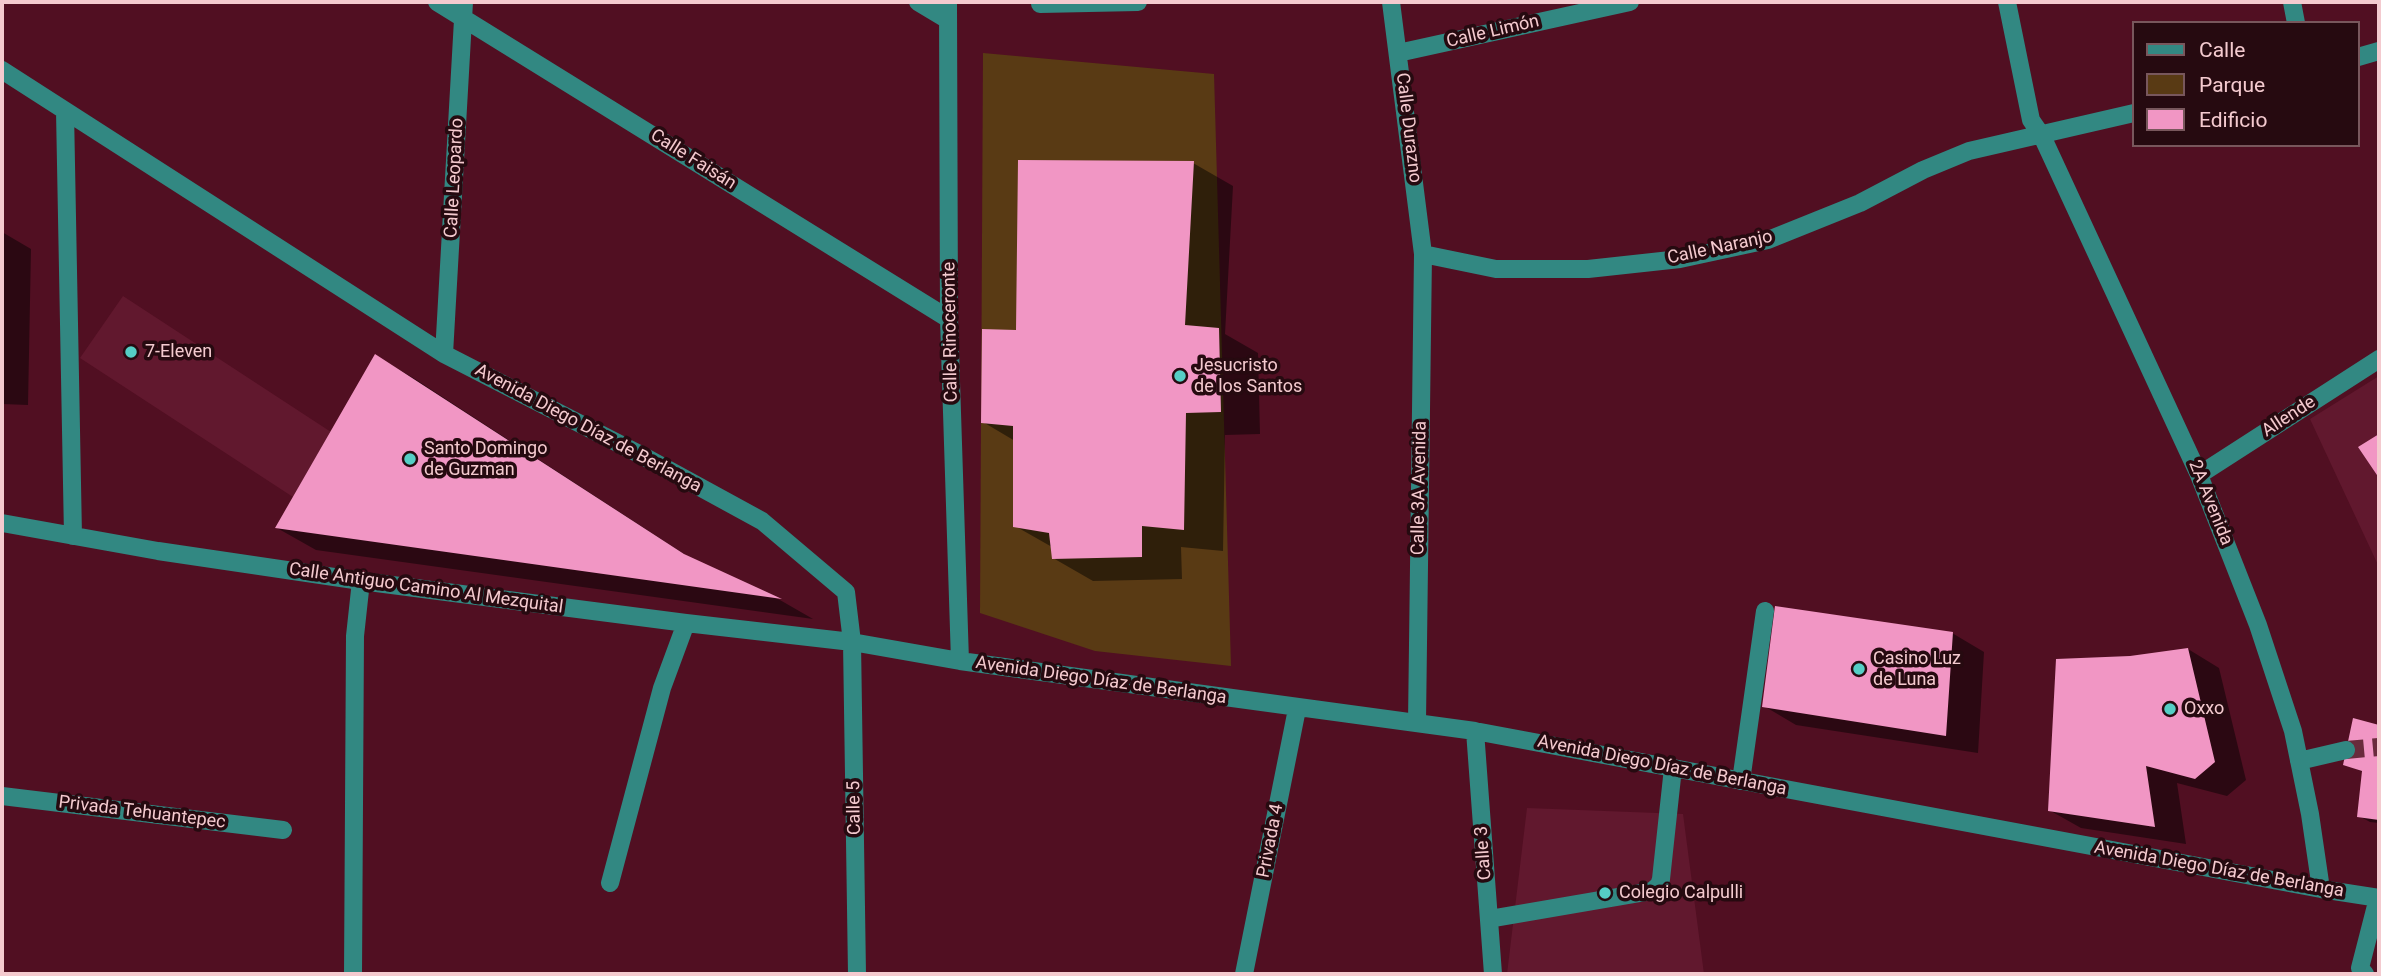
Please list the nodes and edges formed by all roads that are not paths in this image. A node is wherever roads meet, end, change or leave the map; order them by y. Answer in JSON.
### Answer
{"nodes":[{"id":1,"x":437,"y":2,"type":"edge"},
{"id":2,"x":918,"y":2,"type":"edge"},
{"id":3,"x":1040,"y":2,"type":"edge"},
{"id":4,"x":1138,"y":2,"type":"edge"},
{"id":5,"x":1391,"y":2,"type":"edge"},
{"id":6,"x":1630,"y":2,"type":"edge"},
{"id":7,"x":2007,"y":2,"type":"edge"},
{"id":8,"x":2292,"y":2,"type":"edge"},
{"id":9,"x":464,"y":10,"type":"edge"},
{"id":10,"x":948,"y":11,"type":"edge"},
{"id":11,"x":2296,"y":21,"type":"edge"},
{"id":12,"x":2379,"y":51,"type":"edge"},
{"id":13,"x":1398,"y":53,"type":"junction"},
{"id":14,"x":2360,"y":56,"type":"edge"},
{"id":15,"x":2,"y":71,"type":"edge"},
{"id":16,"x":65,"y":111,"type":"junction"},
{"id":17,"x":2132,"y":114,"type":"edge"},
{"id":18,"x":2042,"y":136,"type":"junction"},
{"id":19,"x":1423,"y":254,"type":"junction"},
{"id":20,"x":949,"y":319,"type":"junction"},
{"id":21,"x":444,"y":354,"type":"junction"},
{"id":22,"x":2379,"y":359,"type":"edge"},
{"id":23,"x":2199,"y":475,"type":"junction"},
{"id":24,"x":2,"y":523,"type":"edge"},
{"id":25,"x":74,"y":536,"type":"junction"},
{"id":26,"x":361,"y":581,"type":"junction"},
{"id":27,"x":1765,"y":611,"type":"dead end"},
{"id":28,"x":686,"y":623,"type":"junction"},
{"id":29,"x":852,"y":642,"type":"junction"},
{"id":30,"x":960,"y":661,"type":"junction"},
{"id":31,"x":1297,"y":709,"type":"junction"},
{"id":32,"x":1417,"y":722,"type":"junction"},
{"id":33,"x":1475,"y":731,"type":"junction"},
{"id":34,"x":2346,"y":750,"type":"tunnel mouth"},
{"id":35,"x":2300,"y":761,"type":"junction"},
{"id":36,"x":1673,"y":768,"type":"junction"},
{"id":37,"x":1741,"y":781,"type":"junction"},
{"id":38,"x":2,"y":796,"type":"edge"},
{"id":39,"x":283,"y":830,"type":"dead end"},
{"id":40,"x":610,"y":883,"type":"dead end"},
{"id":41,"x":2321,"y":889,"type":"junction"},
{"id":42,"x":2379,"y":898,"type":"edge"},
{"id":43,"x":1489,"y":919,"type":"junction"},
{"id":44,"x":353,"y":974,"type":"edge"},
{"id":45,"x":857,"y":974,"type":"edge"},
{"id":46,"x":1244,"y":974,"type":"edge"},
{"id":47,"x":1493,"y":974,"type":"edge"},
{"id":48,"x":2365,"y":974,"type":"edge"}],
"edges":[{"from":1,"to":9,"type":"street","name":"Calle Faisán"},
{"from":2,"to":10,"type":"street"},
{"from":3,"to":4,"type":"street"},
{"from":5,"to":13,"type":"street","name":"Calle Durazno"},
{"from":6,"to":13,"type":"street","name":"Calle Limón"},
{"from":7,"to":18,"type":"street","name":"2A Avenida"},
{"from":8,"to":11,"type":"street"},
{"from":9,"to":20,"type":"street","name":"Calle Faisán"},
{"from":9,"to":21,"type":"street","name":"Calle Leopardo"},
{"from":10,"to":20,"type":"street","name":"Calle Rinoceronte"},
{"from":12,"to":14,"type":"street"},
{"from":13,"to":19,"type":"street","name":"Calle Durazno"},
{"from":15,"to":16,"type":"street","name":"Avenida Diego Díaz de Berlanga"},
{"from":16,"to":21,"type":"street","name":"Avenida Diego Díaz de Berlanga"},
{"from":16,"to":25,"type":"street"},
{"from":17,"to":18,"type":"street","name":"Calle Naranjo"},
{"from":18,"to":19,"type":"street","name":"Calle Naranjo"},
{"from":18,"to":23,"type":"street","name":"2A Avenida"},
{"from":19,"to":32,"type":"street","name":"Calle 3A Avenida"},
{"from":20,"to":30,"type":"street","name":"Calle Rinoceronte"},
{"from":21,"to":29,"type":"street","name":"Avenida Diego Díaz de Berlanga"},
{"from":22,"to":23,"type":"street","name":"Allende"},
{"from":23,"to":35,"type":"street","name":"2A Avenida"},
{"from":24,"to":25,"type":"street","name":"Calle Antiguo Camino Al Mezquital"},
{"from":25,"to":26,"type":"street","name":"Calle Antiguo Camino Al Mezquital"},
{"from":26,"to":28,"type":"street","name":"Calle Antiguo Camino Al Mezquital"},
{"from":26,"to":44,"type":"street"},
{"from":27,"to":37,"type":"street"},
{"from":28,"to":29,"type":"street","name":"Calle Antiguo Camino Al Mezquital"},
{"from":28,"to":40,"type":"street"},
{"from":29,"to":30,"type":"street","name":"Avenida Diego Díaz de Berlanga"},
{"from":29,"to":45,"type":"street","name":"Calle 5"},
{"from":30,"to":31,"type":"street","name":"Avenida Diego Díaz de Berlanga"},
{"from":31,"to":32,"type":"street","name":"Avenida Diego Díaz de Berlanga"},
{"from":31,"to":46,"type":"street","name":"Privada 4"},
{"from":32,"to":33,"type":"street","name":"Avenida Diego Díaz de Berlanga"},
{"from":33,"to":36,"type":"street","name":"Avenida Diego Díaz de Berlanga"},
{"from":33,"to":43,"type":"street","name":"Calle 3"},
{"from":34,"to":35,"type":"street"},
{"from":35,"to":41,"type":"street","name":"2A Avenida"},
{"from":36,"to":37,"type":"street","name":"Avenida Diego Díaz de Berlanga"},
{"from":36,"to":43,"type":"street"},
{"from":37,"to":41,"type":"street","name":"Avenida Diego Díaz de Berlanga"},
{"from":38,"to":39,"type":"street","name":"Privada Tehuantepec"},
{"from":41,"to":42,"type":"street","name":"Avenida Diego Díaz de Berlanga"},
{"from":42,"to":48,"type":"street"},
{"from":43,"to":47,"type":"street","name":"Calle 3"}]}
